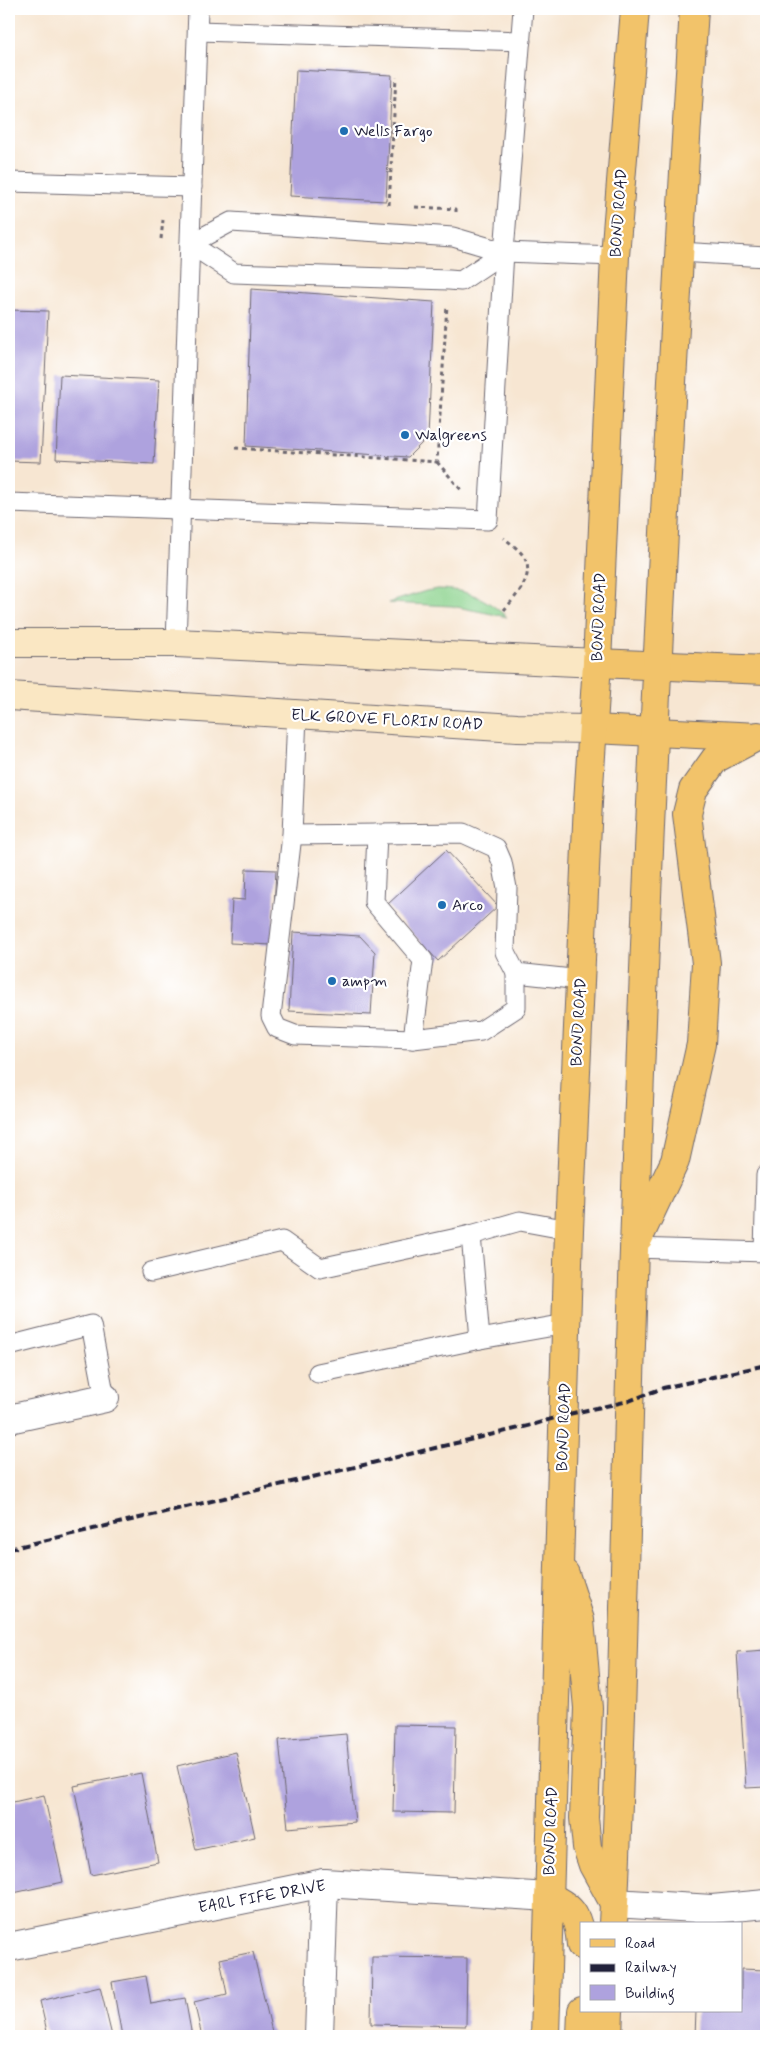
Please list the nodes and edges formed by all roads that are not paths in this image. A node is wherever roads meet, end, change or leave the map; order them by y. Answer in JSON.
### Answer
{"nodes":[{"id":1,"x":198,"y":9,"type":"edge"},
{"id":2,"x":523,"y":9,"type":"edge"},
{"id":3,"x":635,"y":9,"type":"edge"},
{"id":4,"x":694,"y":9,"type":"edge"},
{"id":5,"x":198,"y":30,"type":"junction"},
{"id":6,"x":521,"y":41,"type":"junction"},
{"id":7,"x":9,"y":182,"type":"edge"},
{"id":8,"x":192,"y":187,"type":"junction"},
{"id":9,"x":190,"y":244,"type":"junction"},
{"id":10,"x":504,"y":252,"type":"junction"},
{"id":11,"x":679,"y":252,"type":"junction"},
{"id":12,"x":615,"y":256,"type":"junction"},
{"id":13,"x":766,"y":257,"type":"edge"},
{"id":14,"x":9,"y":503,"type":"edge"},
{"id":15,"x":181,"y":510,"type":"junction"},
{"id":16,"x":176,"y":643,"type":"junction"},
{"id":17,"x":10,"y":645,"type":"edge"},
{"id":18,"x":598,"y":662,"type":"junction"},
{"id":19,"x":658,"y":665,"type":"junction"},
{"id":20,"x":766,"y":670,"type":"edge"},
{"id":21,"x":9,"y":696,"type":"edge"},
{"id":22,"x":297,"y":715,"type":"junction"},
{"id":23,"x":593,"y":729,"type":"junction"},
{"id":24,"x":655,"y":731,"type":"junction"},
{"id":25,"x":762,"y":737,"type":"edge"},
{"id":26,"x":377,"y":834,"type":"junction"},
{"id":27,"x":292,"y":835,"type":"junction"},
{"id":28,"x":516,"y":973,"type":"junction"},
{"id":29,"x":581,"y":980,"type":"junction"},
{"id":30,"x":413,"y":1039,"type":"junction"},
{"id":31,"x":766,"y":1175,"type":"edge"},
{"id":32,"x":569,"y":1230,"type":"junction"},
{"id":33,"x":471,"y":1236,"type":"junction"},
{"id":34,"x":634,"y":1248,"type":"junction"},
{"id":35,"x":765,"y":1252,"type":"edge"},
{"id":36,"x":151,"y":1272,"type":"dead end"},
{"id":37,"x":566,"y":1324,"type":"junction"},
{"id":38,"x":480,"y":1339,"type":"junction"},
{"id":39,"x":9,"y":1346,"type":"edge"},
{"id":40,"x":318,"y":1373,"type":"dead end"},
{"id":41,"x":105,"y":1398,"type":"joint"},
{"id":42,"x":9,"y":1419,"type":"edge"},
{"id":43,"x":559,"y":1555,"type":"junction"},
{"id":44,"x":324,"y":1883,"type":"junction"},
{"id":45,"x":549,"y":1898,"type":"junction"},
{"id":46,"x":766,"y":1904,"type":"edge"},
{"id":47,"x":614,"y":1913,"type":"edge"},
{"id":48,"x":580,"y":1928,"type":"edge"},
{"id":49,"x":9,"y":1947,"type":"edge"},
{"id":50,"x":582,"y":2012,"type":"edge"},
{"id":51,"x":609,"y":2012,"type":"edge"},
{"id":52,"x":318,"y":2036,"type":"edge"},
{"id":53,"x":545,"y":2036,"type":"edge"},
{"id":54,"x":581,"y":2036,"type":"edge"},
{"id":55,"x":608,"y":2036,"type":"edge"}],
"edges":[{"from":1,"to":5,"type":"lane"},
{"from":2,"to":6,"type":"lane"},
{"from":3,"to":12,"type":"main road","name":"BOND ROAD"},
{"from":4,"to":11,"type":"main road"},
{"from":5,"to":6,"type":"lane"},
{"from":5,"to":8,"type":"lane"},
{"from":6,"to":10,"type":"lane"},
{"from":7,"to":8,"type":"lane"},
{"from":8,"to":9,"type":"lane"},
{"from":9,"to":10,"type":"lane"},
{"from":9,"to":10,"type":"lane"},
{"from":9,"to":15,"type":"lane"},
{"from":10,"to":12,"type":"lane"},
{"from":10,"to":15,"type":"lane"},
{"from":11,"to":13,"type":"lane"},
{"from":11,"to":19,"type":"main road"},
{"from":12,"to":18,"type":"main road","name":"BOND ROAD"},
{"from":14,"to":15,"type":"lane"},
{"from":15,"to":16,"type":"lane"},
{"from":16,"to":17,"type":"main road"},
{"from":16,"to":18,"type":"main road"},
{"from":18,"to":19,"type":"main road"},
{"from":18,"to":23,"type":"main road","name":"BOND ROAD"},
{"from":19,"to":20,"type":"main road"},
{"from":19,"to":24,"type":"main road"},
{"from":21,"to":22,"type":"main road","name":"ELK GROVE FLORIN ROAD"},
{"from":22,"to":23,"type":"main road","name":"ELK GROVE FLORIN ROAD"},
{"from":22,"to":27,"type":"lane"},
{"from":23,"to":24,"type":"main road","name":"ELK GROVE FLORIN ROAD"},
{"from":23,"to":29,"type":"main road","name":"BOND ROAD"},
{"from":24,"to":25,"type":"main road","name":"ELK GROVE FLORIN ROAD"},
{"from":24,"to":34,"type":"main road"},
{"from":25,"to":34,"type":"main road"},
{"from":26,"to":27,"type":"lane"},
{"from":26,"to":28,"type":"lane"},
{"from":26,"to":30,"type":"lane"},
{"from":27,"to":30,"type":"lane"},
{"from":28,"to":29,"type":"lane"},
{"from":28,"to":30,"type":"lane"},
{"from":29,"to":32,"type":"main road","name":"BOND ROAD"},
{"from":31,"to":35,"type":"lane"},
{"from":32,"to":33,"type":"lane"},
{"from":32,"to":37,"type":"main road","name":"BOND ROAD"},
{"from":33,"to":36,"type":"lane"},
{"from":33,"to":38,"type":"lane"},
{"from":34,"to":35,"type":"lane"},
{"from":34,"to":47,"type":"main road"},
{"from":37,"to":38,"type":"lane"},
{"from":37,"to":43,"type":"main road","name":"BOND ROAD"},
{"from":38,"to":40,"type":"lane"},
{"from":39,"to":41,"type":"lane"},
{"from":41,"to":42,"type":"street"},
{"from":43,"to":45,"type":"main road","name":"BOND ROAD"},
{"from":43,"to":47,"type":"main road"},
{"from":44,"to":45,"type":"street","name":"EARL FIFE DRIVE"},
{"from":44,"to":49,"type":"street","name":"EARL FIFE DRIVE"},
{"from":44,"to":52,"type":"street"},
{"from":45,"to":48,"type":"main road"},
{"from":45,"to":53,"type":"main road","name":"BOND ROAD"},
{"from":46,"to":47,"type":"street"},
{"from":50,"to":54,"type":"main road"},
{"from":51,"to":55,"type":"main road"}]}
